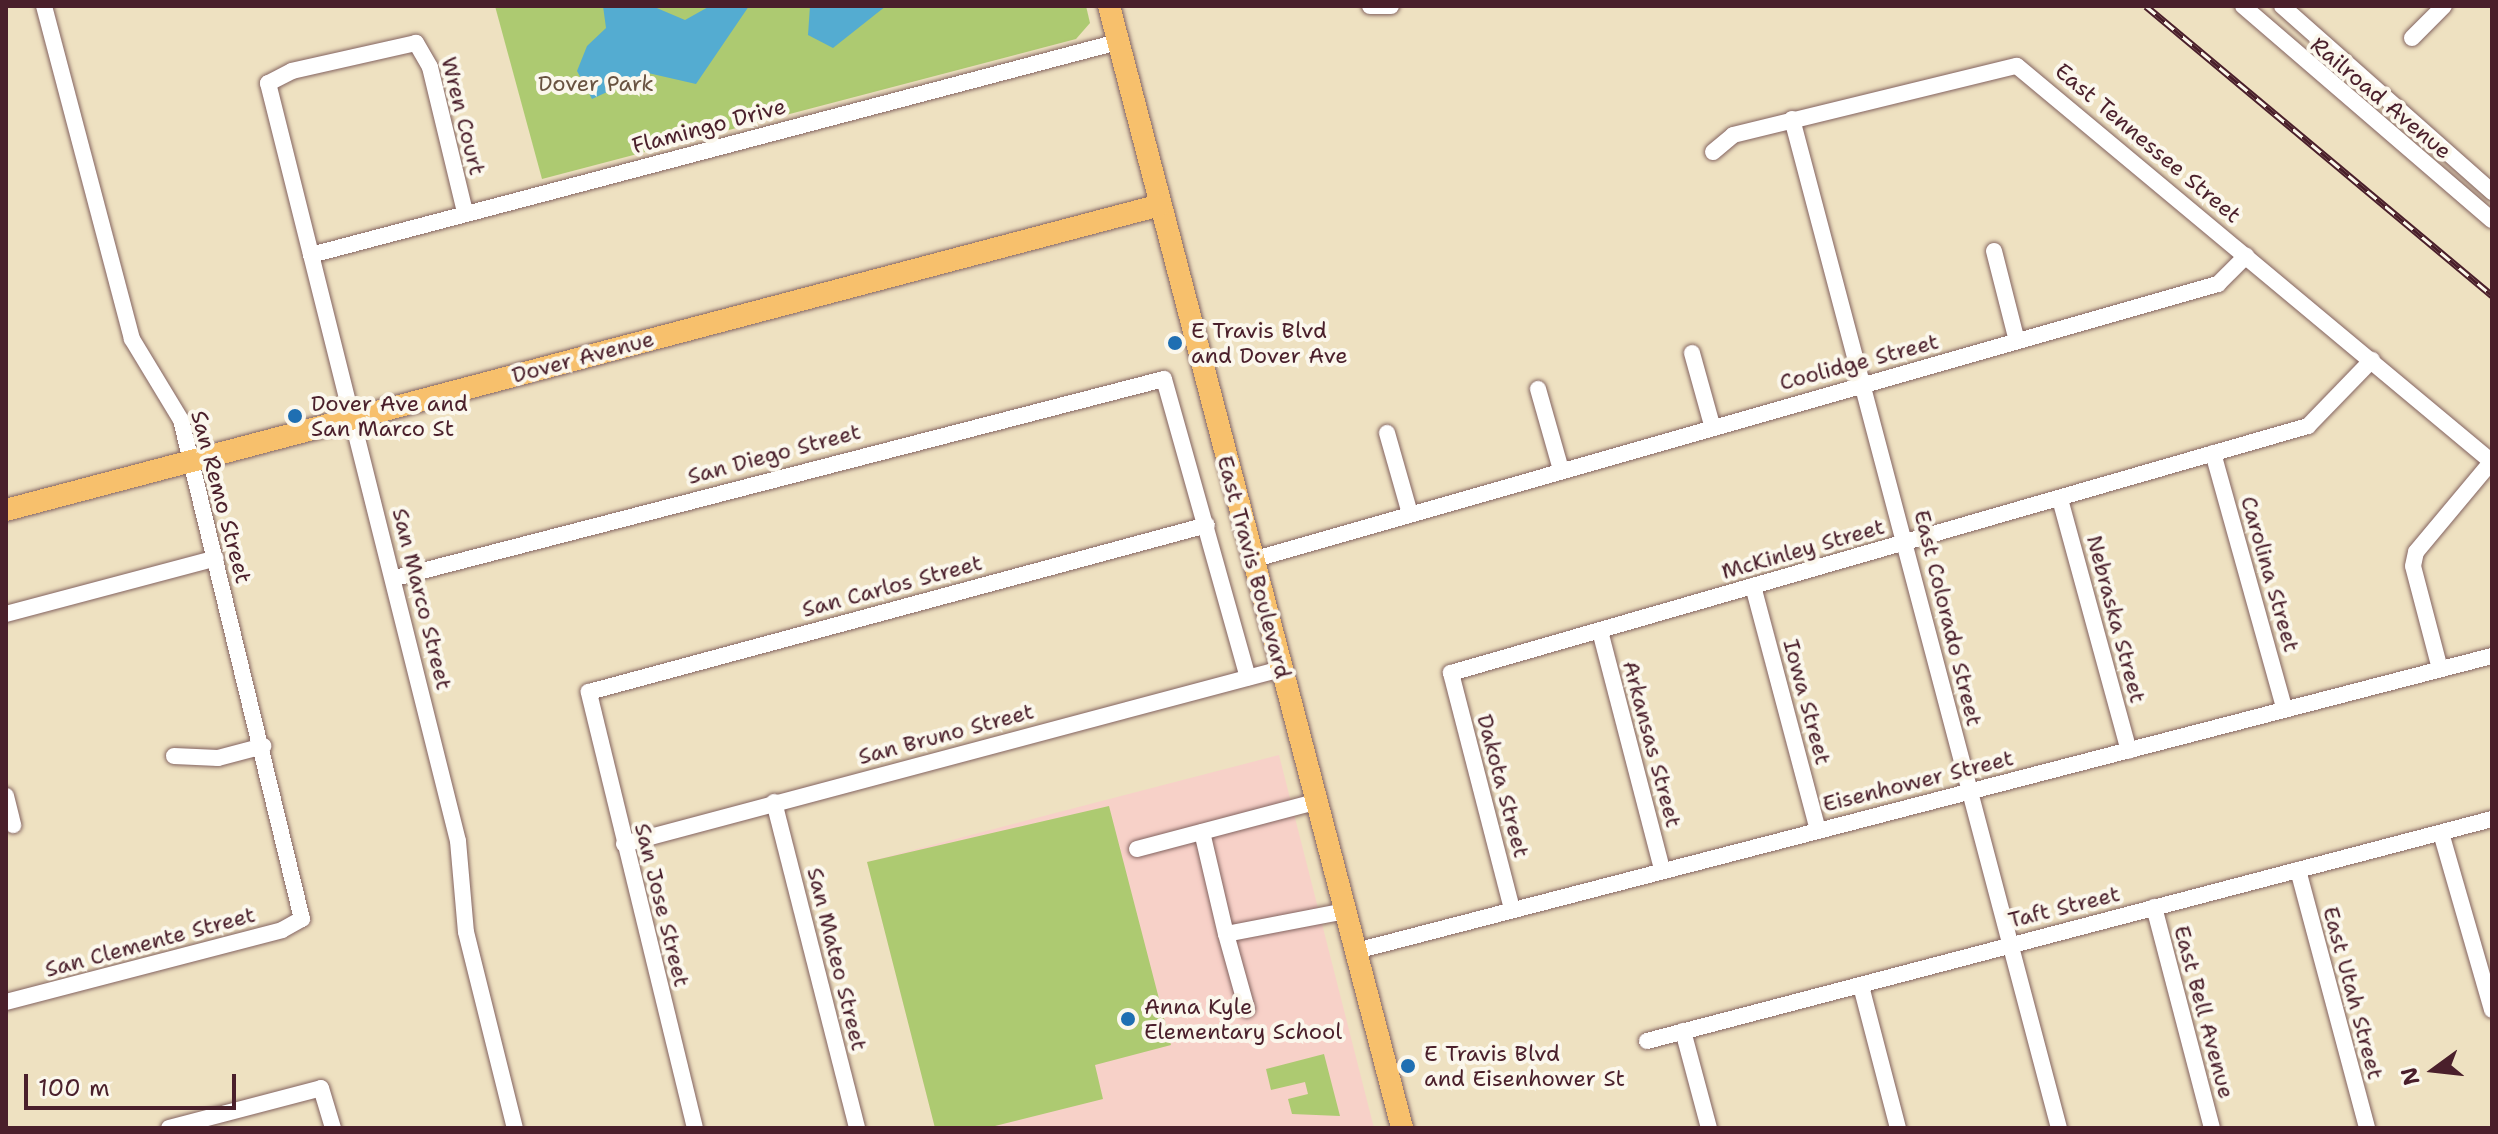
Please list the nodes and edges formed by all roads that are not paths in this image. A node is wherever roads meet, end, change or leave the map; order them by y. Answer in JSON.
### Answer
{"nodes":[{"id":1,"x":44,"y":6,"type":"edge"},
{"id":2,"x":1109,"y":6,"type":"edge"},
{"id":3,"x":1370,"y":6,"type":"edge"},
{"id":4,"x":1391,"y":6,"type":"edge"},
{"id":5,"x":2243,"y":6,"type":"edge"},
{"id":6,"x":2444,"y":6,"type":"edge"},
{"id":7,"x":2286,"y":8,"type":"edge"},
{"id":8,"x":2270,"y":32,"type":"junction"},
{"id":9,"x":2412,"y":38,"type":"dead end"},
{"id":10,"x":1118,"y":42,"type":"junction"},
{"id":11,"x":268,"y":83,"type":"joint"},
{"id":12,"x":1792,"y":119,"type":"junction"},
{"id":13,"x":1713,"y":152,"type":"dead end"},
{"id":14,"x":2492,"y":192,"type":"edge"},
{"id":15,"x":1160,"y":205,"type":"junction"},
{"id":16,"x":465,"y":212,"type":"junction"},
{"id":17,"x":2492,"y":220,"type":"edge"},
{"id":18,"x":1994,"y":251,"type":"dead end"},
{"id":19,"x":311,"y":255,"type":"junction"},
{"id":20,"x":2246,"y":256,"type":"junction"},
{"id":21,"x":2017,"y":341,"type":"junction"},
{"id":22,"x":1692,"y":353,"type":"dead end"},
{"id":23,"x":2372,"y":360,"type":"junction"},
{"id":24,"x":1164,"y":379,"type":"joint"},
{"id":25,"x":1863,"y":384,"type":"junction"},
{"id":26,"x":1538,"y":389,"type":"dead end"},
{"id":27,"x":353,"y":418,"type":"junction"},
{"id":28,"x":1712,"y":425,"type":"junction"},
{"id":29,"x":1387,"y":433,"type":"dead end"},
{"id":30,"x":2213,"y":453,"type":"junction"},
{"id":31,"x":191,"y":461,"type":"junction"},
{"id":32,"x":2492,"y":462,"type":"edge"},
{"id":33,"x":1561,"y":470,"type":"junction"},
{"id":34,"x":2060,"y":499,"type":"junction"},
{"id":35,"x":7,"y":505,"type":"edge"},
{"id":36,"x":1410,"y":514,"type":"junction"},
{"id":37,"x":1207,"y":525,"type":"junction"},
{"id":38,"x":1907,"y":542,"type":"junction"},
{"id":39,"x":216,"y":558,"type":"junction"},
{"id":40,"x":1252,"y":560,"type":"junction"},
{"id":41,"x":395,"y":578,"type":"junction"},
{"id":42,"x":1753,"y":586,"type":"junction"},
{"id":43,"x":6,"y":614,"type":"edge"},
{"id":44,"x":1600,"y":631,"type":"junction"},
{"id":45,"x":2492,"y":656,"type":"edge"},
{"id":46,"x":1281,"y":669,"type":"junction"},
{"id":47,"x":2440,"y":669,"type":"junction"},
{"id":48,"x":1451,"y":673,"type":"joint"},
{"id":49,"x":1248,"y":677,"type":"junction"},
{"id":50,"x":589,"y":692,"type":"joint"},
{"id":51,"x":2284,"y":708,"type":"junction"},
{"id":52,"x":263,"y":746,"type":"junction"},
{"id":53,"x":2129,"y":751,"type":"junction"},
{"id":54,"x":174,"y":756,"type":"dead end"},
{"id":55,"x":1970,"y":791,"type":"junction"},
{"id":56,"x":6,"y":796,"type":"edge"},
{"id":57,"x":774,"y":802,"type":"junction"},
{"id":58,"x":1315,"y":802,"type":"junction"},
{"id":59,"x":2492,"y":819,"type":"edge"},
{"id":60,"x":13,"y":825,"type":"dead end"},
{"id":61,"x":1818,"y":830,"type":"junction"},
{"id":62,"x":1202,"y":832,"type":"junction"},
{"id":63,"x":2441,"y":833,"type":"junction"},
{"id":64,"x":624,"y":844,"type":"junction"},
{"id":65,"x":1137,"y":849,"type":"dead end"},
{"id":66,"x":1662,"y":869,"type":"junction"},
{"id":67,"x":2298,"y":870,"type":"junction"},
{"id":68,"x":2154,"y":907,"type":"junction"},
{"id":69,"x":1512,"y":909,"type":"junction"},
{"id":70,"x":1345,"y":911,"type":"junction"},
{"id":71,"x":302,"y":919,"type":"joint"},
{"id":72,"x":1226,"y":934,"type":"junction"},
{"id":73,"x":2010,"y":944,"type":"junction"},
{"id":74,"x":1356,"y":951,"type":"junction"},
{"id":75,"x":1861,"y":986,"type":"junction"},
{"id":76,"x":6,"y":1002,"type":"edge"},
{"id":77,"x":1247,"y":1009,"type":"dead end"},
{"id":78,"x":2492,"y":1010,"type":"edge"},
{"id":79,"x":1683,"y":1031,"type":"junction"},
{"id":80,"x":1647,"y":1041,"type":"dead end"},
{"id":81,"x":169,"y":1128,"type":"edge"},
{"id":82,"x":333,"y":1128,"type":"edge"},
{"id":83,"x":515,"y":1128,"type":"edge"},
{"id":84,"x":695,"y":1128,"type":"edge"},
{"id":85,"x":857,"y":1128,"type":"edge"},
{"id":86,"x":1402,"y":1128,"type":"edge"},
{"id":87,"x":1709,"y":1128,"type":"edge"},
{"id":88,"x":1898,"y":1128,"type":"edge"},
{"id":89,"x":2059,"y":1128,"type":"edge"},
{"id":90,"x":2212,"y":1128,"type":"edge"},
{"id":91,"x":2367,"y":1128,"type":"edge"}],
"edges":[{"from":1,"to":31,"type":"street","name":"San Remo Street"},
{"from":2,"to":10,"type":"main road","name":"East Travis Boulevard"},
{"from":3,"to":4,"type":"street"},
{"from":5,"to":8,"type":"street","name":"Railroad Avenue"},
{"from":6,"to":9,"type":"street"},
{"from":7,"to":8,"type":"street"},
{"from":7,"to":14,"type":"street","name":"Railroad Avenue"},
{"from":8,"to":17,"type":"street","name":"Railroad Avenue"},
{"from":10,"to":15,"type":"main road","name":"East Travis Boulevard"},
{"from":10,"to":16,"type":"street","name":"Flamingo Drive"},
{"from":11,"to":16,"type":"street","name":"Wren Court"},
{"from":11,"to":19,"type":"street","name":"San Marco Street"},
{"from":12,"to":13,"type":"street","name":"East Tennessee Street"},
{"from":12,"to":20,"type":"street","name":"East Tennessee Street"},
{"from":12,"to":25,"type":"street","name":"East Colorado Street"},
{"from":15,"to":27,"type":"main road","name":"Dover Avenue"},
{"from":15,"to":40,"type":"main road","name":"East Travis Boulevard"},
{"from":16,"to":19,"type":"street","name":"Flamingo Drive"},
{"from":18,"to":21,"type":"street"},
{"from":19,"to":27,"type":"street","name":"San Marco Street"},
{"from":20,"to":21,"type":"street","name":"Coolidge Street"},
{"from":20,"to":23,"type":"street","name":"East Tennessee Street"},
{"from":21,"to":25,"type":"street","name":"Coolidge Street"},
{"from":22,"to":28,"type":"street"},
{"from":23,"to":30,"type":"street","name":"McKinley Street"},
{"from":23,"to":32,"type":"street","name":"East Tennessee Street"},
{"from":24,"to":37,"type":"street","name":"East Travis Boulevard"},
{"from":24,"to":41,"type":"street","name":"San Diego Street"},
{"from":25,"to":28,"type":"street","name":"Coolidge Street"},
{"from":25,"to":38,"type":"street","name":"East Colorado Street"},
{"from":26,"to":33,"type":"street"},
{"from":27,"to":31,"type":"main road","name":"Dover Avenue"},
{"from":27,"to":41,"type":"street","name":"San Marco Street"},
{"from":28,"to":33,"type":"street","name":"Coolidge Street"},
{"from":29,"to":36,"type":"street"},
{"from":30,"to":34,"type":"street","name":"McKinley Street"},
{"from":30,"to":51,"type":"street","name":"Carolina Street"},
{"from":31,"to":35,"type":"main road","name":"Dover Avenue"},
{"from":31,"to":39,"type":"street","name":"San Remo Street"},
{"from":32,"to":47,"type":"street"},
{"from":33,"to":36,"type":"street","name":"Coolidge Street"},
{"from":34,"to":38,"type":"street","name":"McKinley Street"},
{"from":34,"to":53,"type":"street","name":"Nebraska Street"},
{"from":36,"to":40,"type":"street","name":"Coolidge Street"},
{"from":37,"to":49,"type":"street","name":"East Travis Boulevard"},
{"from":37,"to":50,"type":"street","name":"San Carlos Street"},
{"from":38,"to":42,"type":"street","name":"McKinley Street"},
{"from":38,"to":55,"type":"street","name":"East Colorado Street"},
{"from":39,"to":43,"type":"street"},
{"from":39,"to":52,"type":"street","name":"San Remo Street"},
{"from":40,"to":46,"type":"main road","name":"East Travis Boulevard"},
{"from":41,"to":83,"type":"street","name":"San Marco Street"},
{"from":42,"to":44,"type":"street","name":"McKinley Street"},
{"from":42,"to":61,"type":"street","name":"Iowa Street"},
{"from":44,"to":48,"type":"street","name":"McKinley Street"},
{"from":44,"to":66,"type":"street","name":"Arkansas Street"},
{"from":45,"to":47,"type":"street","name":"Eisenhower Street"},
{"from":46,"to":49,"type":"street","name":"San Bruno Street"},
{"from":46,"to":58,"type":"main road","name":"East Travis Boulevard"},
{"from":47,"to":51,"type":"street","name":"Eisenhower Street"},
{"from":48,"to":69,"type":"street","name":"Dakota Street"},
{"from":49,"to":57,"type":"street","name":"San Bruno Street"},
{"from":50,"to":64,"type":"street","name":"San Jose Street"},
{"from":51,"to":53,"type":"street","name":"Eisenhower Street"},
{"from":52,"to":54,"type":"street"},
{"from":52,"to":71,"type":"street","name":"San Remo Street"},
{"from":53,"to":55,"type":"street","name":"Eisenhower Street"},
{"from":55,"to":61,"type":"street","name":"Eisenhower Street"},
{"from":55,"to":73,"type":"street","name":"East Colorado Street"},
{"from":56,"to":60,"type":"street"},
{"from":57,"to":64,"type":"street","name":"San Bruno Street"},
{"from":57,"to":85,"type":"street","name":"San Mateo Street"},
{"from":58,"to":62,"type":"street"},
{"from":58,"to":70,"type":"main road","name":"East Travis Boulevard"},
{"from":59,"to":63,"type":"street","name":"Taft Street"},
{"from":61,"to":66,"type":"street","name":"Eisenhower Street"},
{"from":62,"to":65,"type":"street"},
{"from":62,"to":72,"type":"street"},
{"from":63,"to":67,"type":"street","name":"Taft Street"},
{"from":63,"to":78,"type":"street"},
{"from":64,"to":84,"type":"street","name":"San Jose Street"},
{"from":66,"to":69,"type":"street","name":"Eisenhower Street"},
{"from":67,"to":68,"type":"street","name":"Taft Street"},
{"from":67,"to":91,"type":"street","name":"East Utah Street"},
{"from":68,"to":73,"type":"street","name":"Taft Street"},
{"from":68,"to":90,"type":"street","name":"East Bell Avenue"},
{"from":69,"to":74,"type":"street","name":"Eisenhower Street"},
{"from":70,"to":72,"type":"street"},
{"from":70,"to":74,"type":"main road","name":"East Travis Boulevard"},
{"from":71,"to":76,"type":"street","name":"San Clemente Street"},
{"from":72,"to":77,"type":"street"},
{"from":73,"to":75,"type":"street","name":"Taft Street"},
{"from":73,"to":89,"type":"street","name":"East Colorado Street"},
{"from":74,"to":86,"type":"main road","name":"East Travis Boulevard"},
{"from":75,"to":79,"type":"street","name":"Taft Street"},
{"from":75,"to":88,"type":"street"},
{"from":79,"to":80,"type":"street","name":"Taft Street"},
{"from":79,"to":87,"type":"street"},
{"from":81,"to":82,"type":"street"}]}
